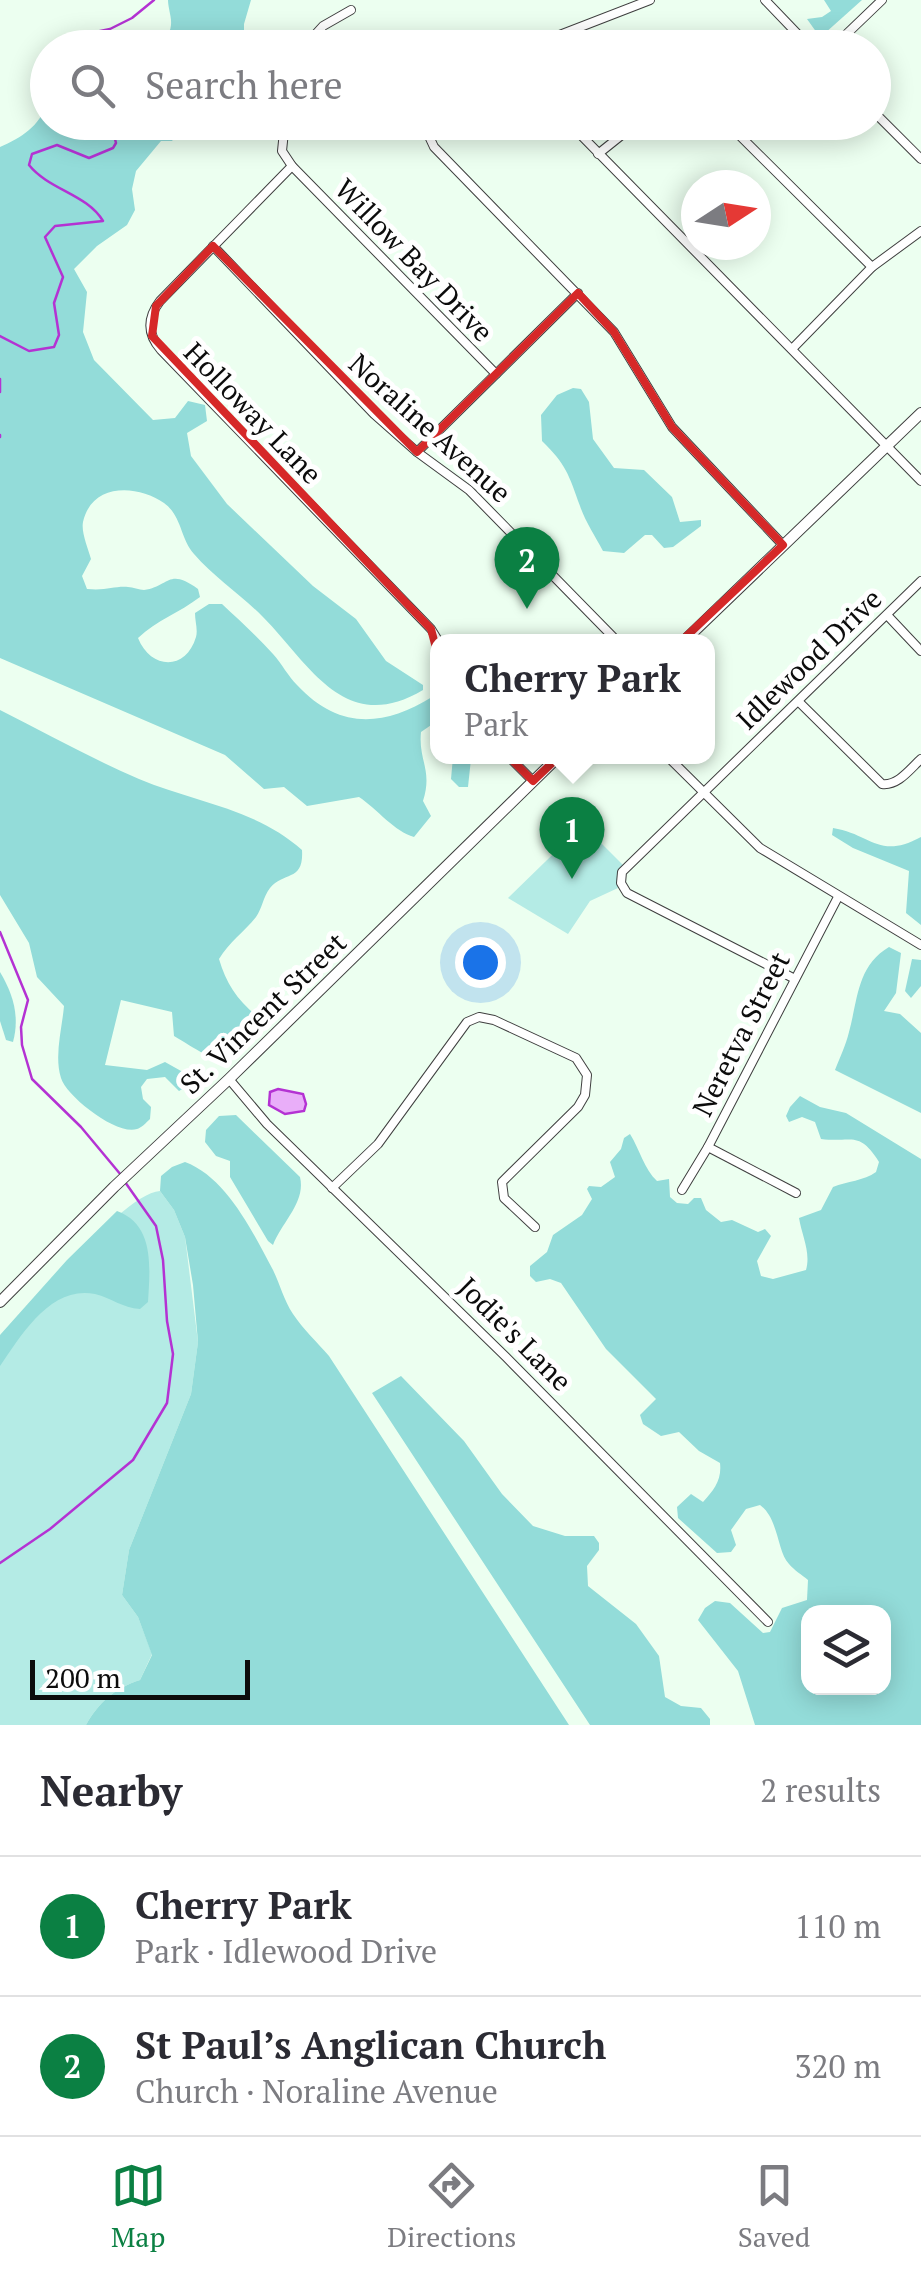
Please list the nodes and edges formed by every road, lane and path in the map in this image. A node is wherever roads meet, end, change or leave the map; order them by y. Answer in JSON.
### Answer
{"nodes":[{"id":1,"x":650,"y":0,"type":"edge"},
{"id":2,"x":764,"y":0,"type":"edge"},
{"id":3,"x":882,"y":0,"type":"edge"},
{"id":4,"x":350,"y":10,"type":"dead end"},
{"id":5,"x":321,"y":30,"type":"edge"},
{"id":6,"x":572,"y":30,"type":"edge"},
{"id":7,"x":794,"y":30,"type":"edge"},
{"id":8,"x":851,"y":30,"type":"edge"},
{"id":9,"x":891,"y":129,"type":"edge"},
{"id":10,"x":283,"y":140,"type":"edge"},
{"id":11,"x":431,"y":140,"type":"edge"},
{"id":12,"x":585,"y":140,"type":"edge"},
{"id":13,"x":616,"y":140,"type":"edge"},
{"id":14,"x":744,"y":140,"type":"edge"},
{"id":15,"x":598,"y":154,"type":"junction"},
{"id":16,"x":921,"y":159,"type":"edge"},
{"id":17,"x":292,"y":166,"type":"junction"},
{"id":18,"x":921,"y":232,"type":"edge"},
{"id":19,"x":213,"y":246,"type":"junction"},
{"id":20,"x":872,"y":266,"type":"junction"},
{"id":21,"x":578,"y":293,"type":"junction"},
{"id":22,"x":792,"y":349,"type":"junction"},
{"id":23,"x":496,"y":374,"type":"junction"},
{"id":24,"x":921,"y":413,"type":"edge"},
{"id":25,"x":886,"y":447,"type":"junction"},
{"id":26,"x":416,"y":452,"type":"junction"},
{"id":27,"x":921,"y":481,"type":"edge"},
{"id":28,"x":783,"y":544,"type":"junction"},
{"id":29,"x":921,"y":581,"type":"edge"},
{"id":30,"x":887,"y":615,"type":"junction"},
{"id":31,"x":434,"y":634,"type":"edge"},
{"id":32,"x":610,"y":634,"type":"edge"},
{"id":33,"x":691,"y":634,"type":"edge"},
{"id":34,"x":921,"y":651,"type":"edge"},
{"id":35,"x":798,"y":702,"type":"junction"},
{"id":36,"x":921,"y":759,"type":"edge"},
{"id":37,"x":516,"y":764,"type":"edge"},
{"id":38,"x":551,"y":764,"type":"edge"},
{"id":39,"x":676,"y":764,"type":"edge"},
{"id":40,"x":533,"y":782,"type":"junction"},
{"id":41,"x":704,"y":794,"type":"junction"},
{"id":42,"x":838,"y":897,"type":"junction"},
{"id":43,"x":921,"y":946,"type":"edge"},
{"id":44,"x":795,"y":980,"type":"junction"},
{"id":45,"x":229,"y":1079,"type":"junction"},
{"id":46,"x":708,"y":1147,"type":"junction"},
{"id":47,"x":332,"y":1188,"type":"junction"},
{"id":48,"x":682,"y":1190,"type":"dead end"},
{"id":49,"x":796,"y":1192,"type":"dead end"},
{"id":50,"x":535,"y":1227,"type":"dead end"},
{"id":51,"x":0,"y":1302,"type":"edge"},
{"id":52,"x":768,"y":1622,"type":"dead end"}],
"edges":[{"from":1,"to":6,"type":"street"},
{"from":2,"to":7,"type":"street"},
{"from":3,"to":8,"type":"street"},
{"from":4,"to":5,"type":"street"},
{"from":9,"to":16,"type":"street"},
{"from":10,"to":17,"type":"street"},
{"from":11,"to":21,"type":"street"},
{"from":12,"to":15,"type":"street"},
{"from":13,"to":15,"type":"street"},
{"from":14,"to":20,"type":"street"},
{"from":15,"to":22,"type":"street"},
{"from":17,"to":19,"type":"street","name":"Holloway Lane"},
{"from":17,"to":23,"type":"street","name":"Willow Bay Drive"},
{"from":18,"to":20,"type":"street"},
{"from":19,"to":26,"type":"street","name":"Noraline Avenue"},
{"from":19,"to":31,"type":"street","name":"Holloway Lane"},
{"from":20,"to":22,"type":"street"},
{"from":21,"to":23,"type":"street"},
{"from":21,"to":28,"type":"street"},
{"from":22,"to":25,"type":"street"},
{"from":23,"to":26,"type":"street"},
{"from":24,"to":25,"type":"street"},
{"from":25,"to":27,"type":"street"},
{"from":25,"to":28,"type":"street"},
{"from":26,"to":32,"type":"street","name":"Noraline Avenue"},
{"from":28,"to":33,"type":"street"},
{"from":29,"to":30,"type":"street","name":"Idlewood Drive"},
{"from":30,"to":34,"type":"street"},
{"from":30,"to":35,"type":"street","name":"Idlewood Drive"},
{"from":35,"to":36,"type":"street"},
{"from":35,"to":41,"type":"street","name":"Idlewood Drive"},
{"from":37,"to":40,"type":"street"},
{"from":38,"to":40,"type":"street","name":"St. Vincent Street"},
{"from":39,"to":41,"type":"street"},
{"from":40,"to":45,"type":"street","name":"St. Vincent Street"},
{"from":41,"to":42,"type":"street"},
{"from":41,"to":44,"type":"street","name":"Idlewood Drive"},
{"from":42,"to":43,"type":"street"},
{"from":42,"to":44,"type":"street","name":"Neretva Street"},
{"from":44,"to":46,"type":"street","name":"Neretva Street"},
{"from":45,"to":47,"type":"street","name":"Jodie's Lane"},
{"from":45,"to":51,"type":"street","name":"St. Vincent Street"},
{"from":46,"to":48,"type":"street","name":"Neretva Street"},
{"from":46,"to":49,"type":"street"},
{"from":47,"to":50,"type":"street"},
{"from":47,"to":52,"type":"street","name":"Jodie's Lane"}]}
